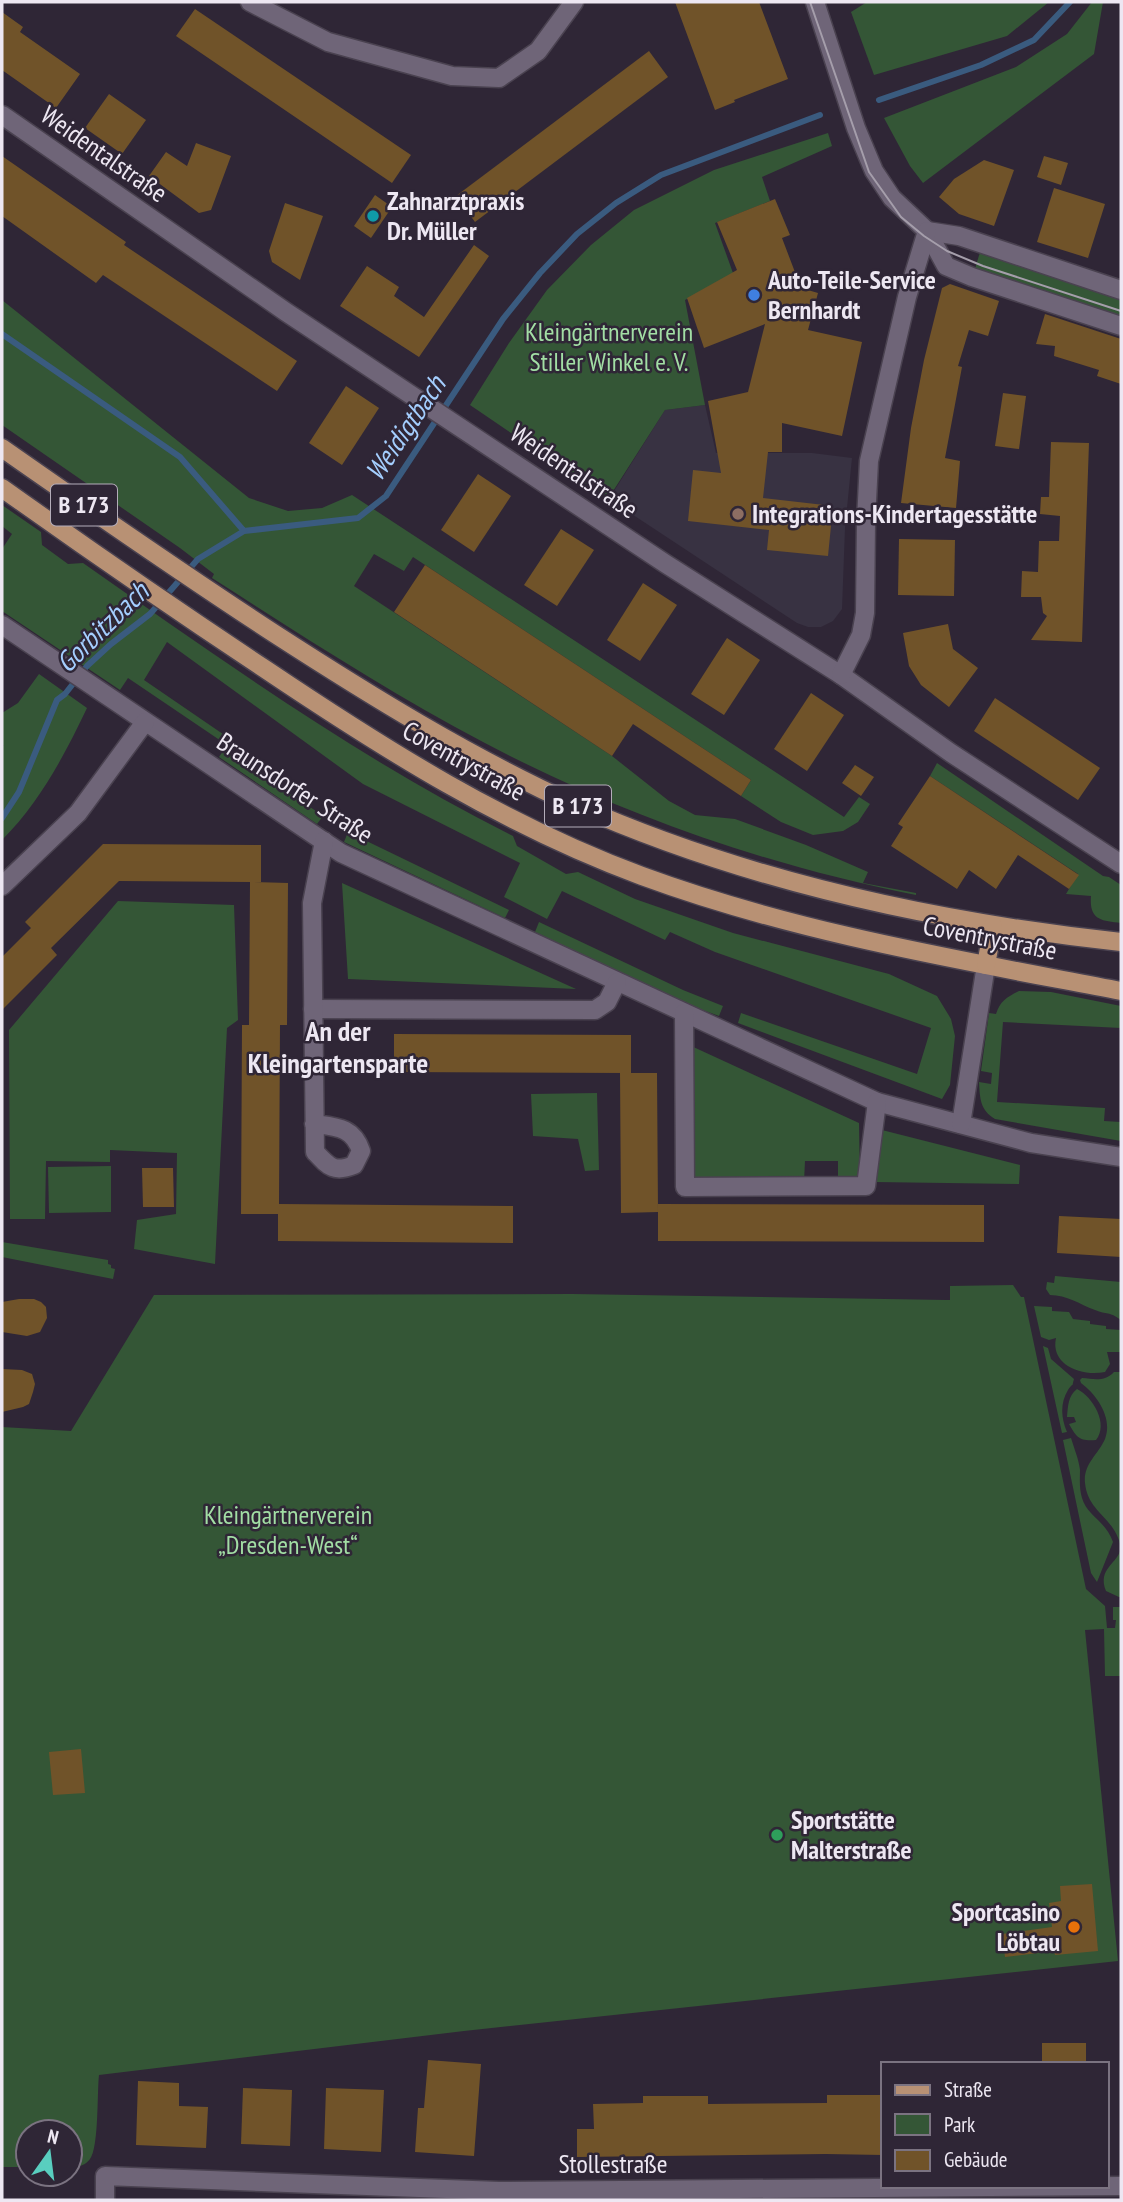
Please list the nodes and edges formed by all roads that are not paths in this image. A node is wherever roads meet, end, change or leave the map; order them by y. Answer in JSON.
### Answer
{"nodes":[{"id":1,"x":250,"y":2,"type":"edge"},
{"id":2,"x":574,"y":2,"type":"edge"},
{"id":3,"x":815,"y":2,"type":"edge"},
{"id":4,"x":2,"y":115,"type":"edge"},
{"id":5,"x":927,"y":232,"type":"junction"},
{"id":6,"x":1121,"y":290,"type":"edge"},
{"id":7,"x":1121,"y":326,"type":"edge"},
{"id":8,"x":2,"y":447,"type":"edge"},
{"id":9,"x":2,"y":488,"type":"edge"},
{"id":10,"x":2,"y":625,"type":"edge"},
{"id":11,"x":841,"y":675,"type":"junction"},
{"id":12,"x":145,"y":722,"type":"junction"},
{"id":13,"x":324,"y":841,"type":"junction"},
{"id":14,"x":1121,"y":864,"type":"edge"},
{"id":15,"x":2,"y":886,"type":"edge"},
{"id":16,"x":993,"y":926,"type":"junction"},
{"id":17,"x":1121,"y":942,"type":"edge"},
{"id":18,"x":986,"y":965,"type":"junction"},
{"id":19,"x":617,"y":982,"type":"junction"},
{"id":20,"x":1121,"y":991,"type":"edge"},
{"id":21,"x":313,"y":1009,"type":"junction"},
{"id":22,"x":684,"y":1013,"type":"junction"},
{"id":23,"x":877,"y":1102,"type":"junction"},
{"id":24,"x":314,"y":1124,"type":"dead end"},
{"id":25,"x":961,"y":1124,"type":"junction"},
{"id":26,"x":1121,"y":1157,"type":"edge"},
{"id":27,"x":997,"y":2188,"type":"edge"},
{"id":28,"x":499,"y":2196,"type":"edge"},
{"id":29,"x":105,"y":2200,"type":"edge"}],
"edges":[{"from":1,"to":2,"type":"street"},
{"from":3,"to":5,"type":"street"},
{"from":4,"to":11,"type":"street","name":"Weidentalstraße"},
{"from":5,"to":6,"type":"street"},
{"from":5,"to":7,"type":"street"},
{"from":5,"to":11,"type":"street"},
{"from":8,"to":16,"type":"main road","name":"Coventrystraße","number":"B 173"},
{"from":9,"to":18,"type":"main road","name":"Coventrystraße","number":"B 173"},
{"from":10,"to":12,"type":"street","name":"Braunsdorfer Straße"},
{"from":11,"to":14,"type":"street","name":"Weidentalstraße"},
{"from":12,"to":13,"type":"street","name":"Braunsdorfer Straße"},
{"from":12,"to":15,"type":"street"},
{"from":13,"to":19,"type":"street","name":"Braunsdorfer Straße"},
{"from":13,"to":21,"type":"street"},
{"from":16,"to":17,"type":"main road","name":"Coventrystraße","number":"B 173"},
{"from":16,"to":18,"type":"main road"},
{"from":18,"to":20,"type":"main road","name":"Coventrystraße","number":"B 173"},
{"from":18,"to":25,"type":"street"},
{"from":19,"to":21,"type":"street"},
{"from":19,"to":22,"type":"street","name":"Braunsdorfer Straße"},
{"from":21,"to":24,"type":"street"},
{"from":22,"to":23,"type":"street","name":"Braunsdorfer Straße"},
{"from":22,"to":23,"type":"street"},
{"from":23,"to":25,"type":"street","name":"Braunsdorfer Straße"},
{"from":25,"to":26,"type":"street","name":"Braunsdorfer Straße"},
{"from":27,"to":28,"type":"street","name":"Stollestraße"},
{"from":28,"to":29,"type":"street","name":"Stollestraße"}]}
